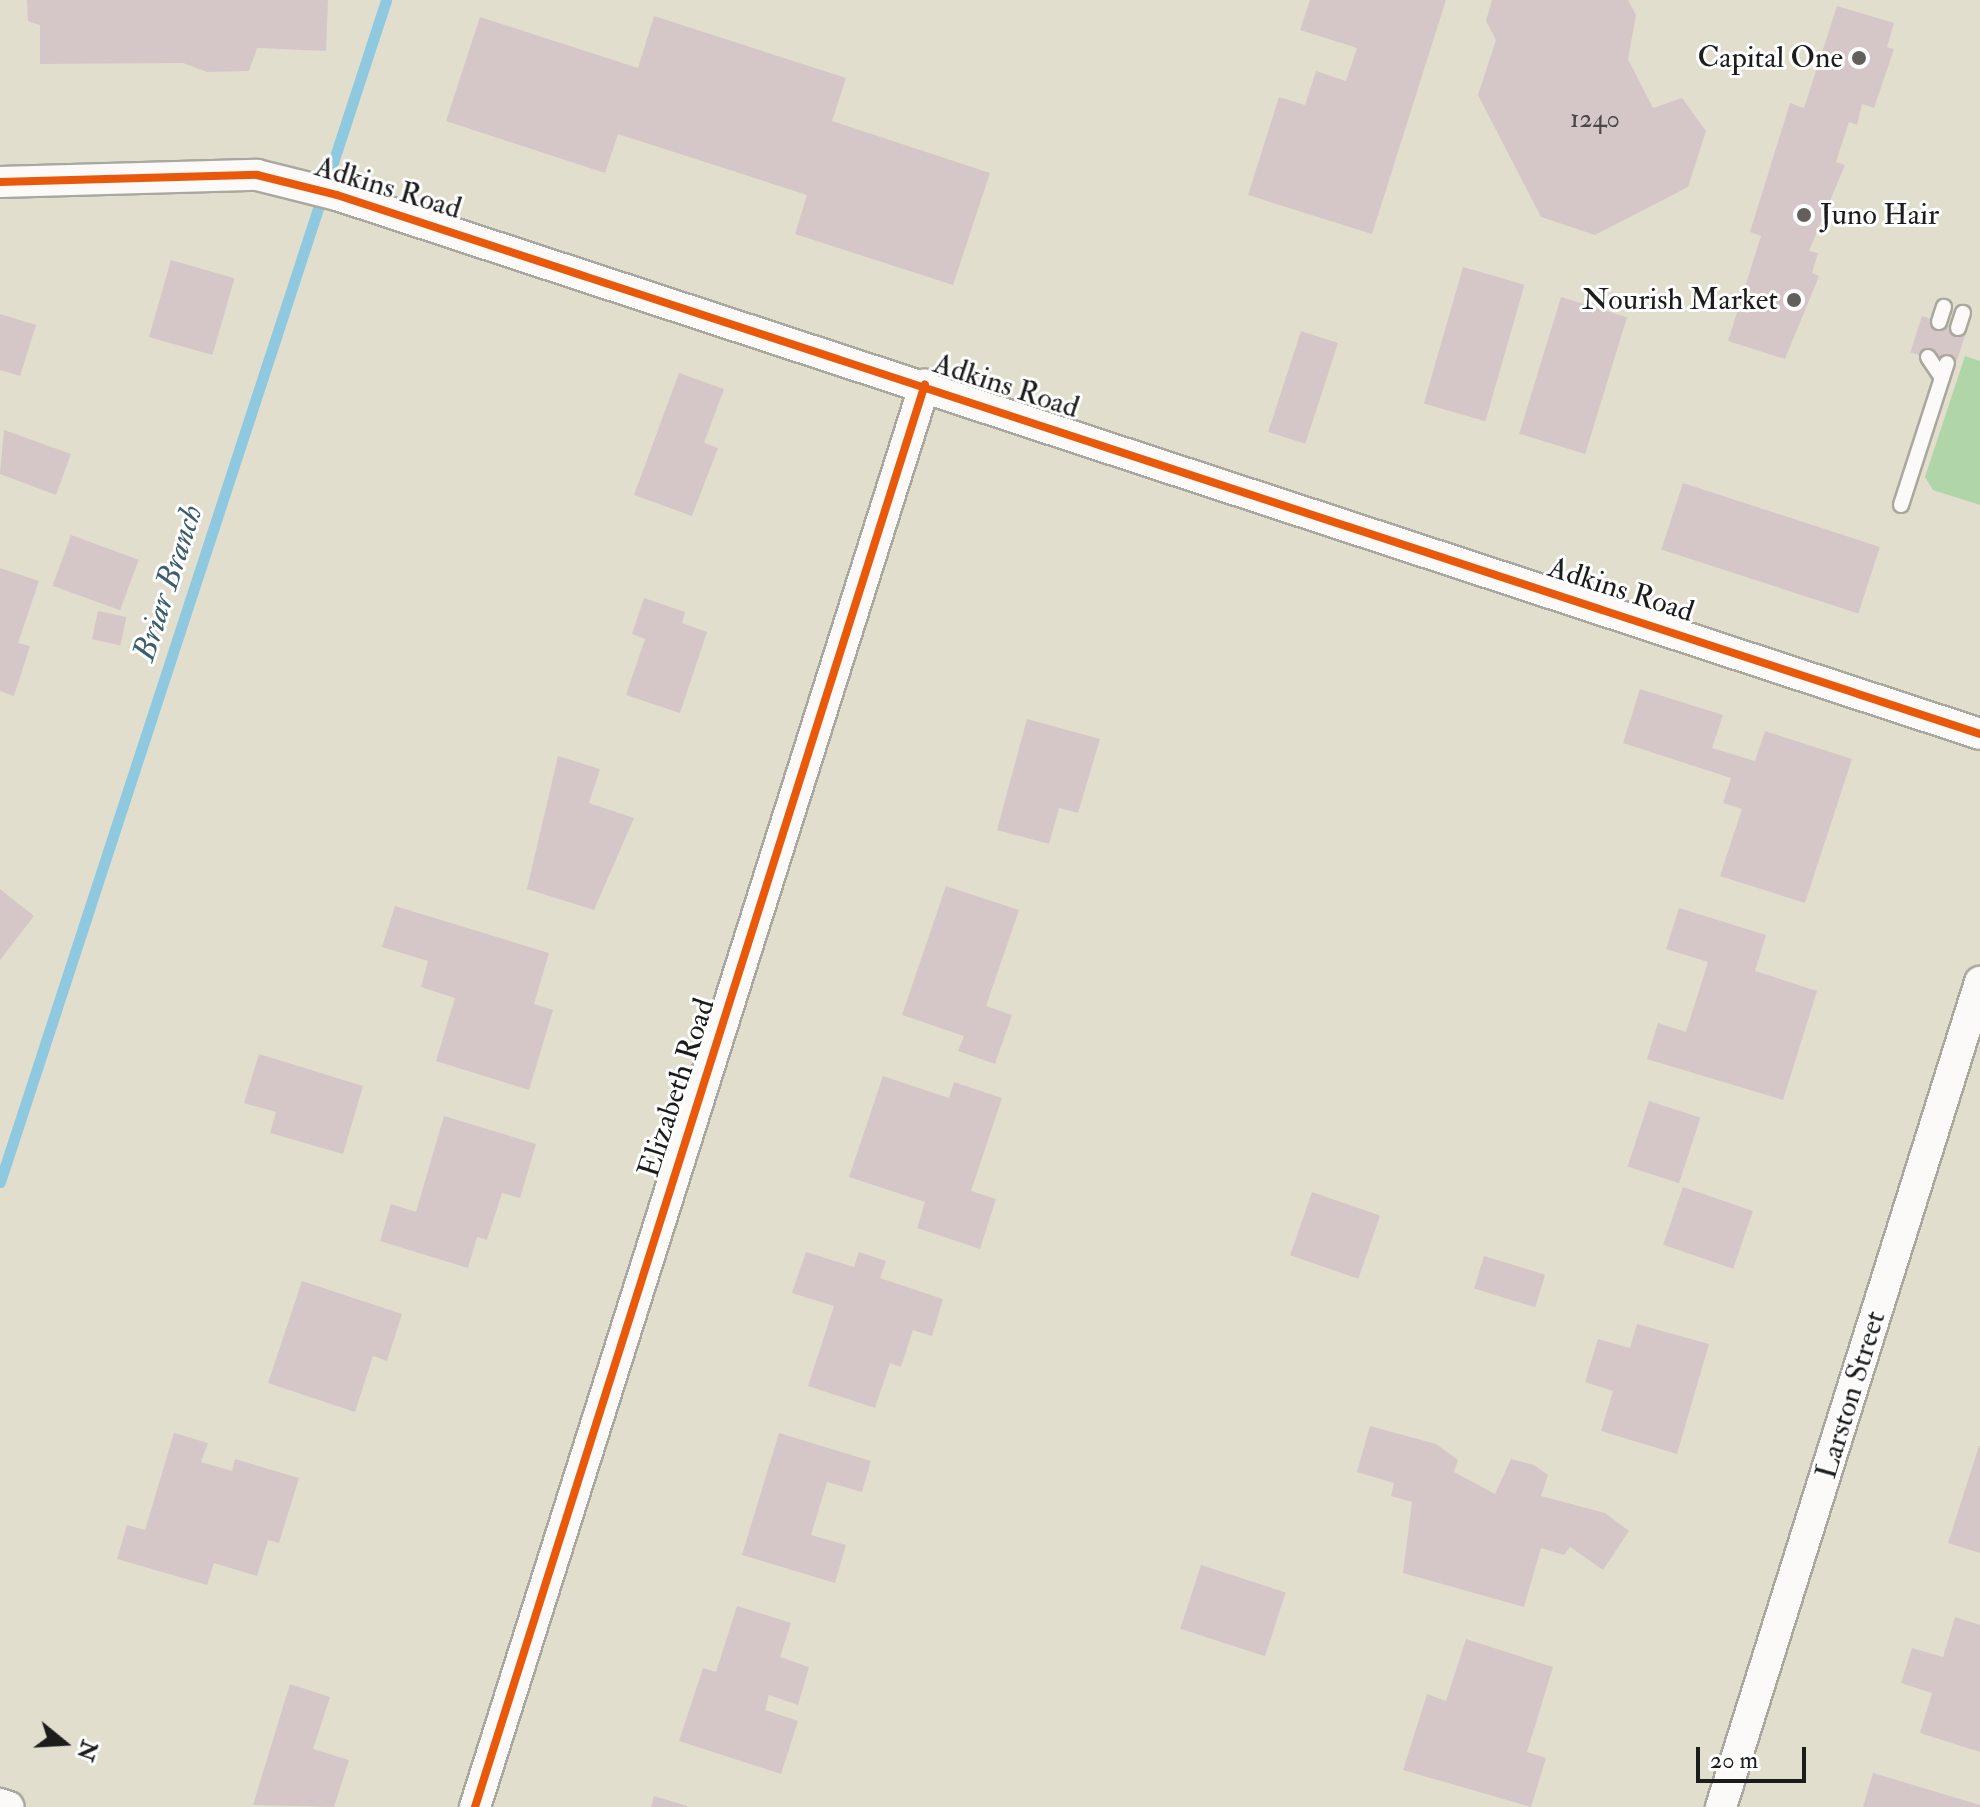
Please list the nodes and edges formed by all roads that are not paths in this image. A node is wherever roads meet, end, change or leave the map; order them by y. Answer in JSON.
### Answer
{"nodes":[{"id":1,"x":0,"y":182,"type":"edge"},
{"id":2,"x":1963,"y":313,"type":"dead end"},
{"id":3,"x":1958,"y":328,"type":"dead end"},
{"id":4,"x":1928,"y":357,"type":"dead end"},
{"id":5,"x":925,"y":384,"type":"junction"},
{"id":6,"x":1901,"y":505,"type":"dead end"},
{"id":7,"x":1980,"y":734,"type":"edge"},
{"id":8,"x":1980,"y":982,"type":"edge"},
{"id":9,"x":0,"y":1804,"type":"edge"},
{"id":10,"x":9,"y":1807,"type":"edge"},
{"id":11,"x":475,"y":1807,"type":"edge"},
{"id":12,"x":1721,"y":1807,"type":"edge"}],
"edges":[{"from":1,"to":5,"type":"street","name":"Adkins Road"},
{"from":2,"to":3,"type":"lane"},
{"from":4,"to":6,"type":"lane"},
{"from":5,"to":7,"type":"street","name":"Adkins Road"},
{"from":5,"to":11,"type":"street","name":"Elizabeth Road"},
{"from":8,"to":12,"type":"street","name":"Larston Street"},
{"from":9,"to":10,"type":"street"}]}
